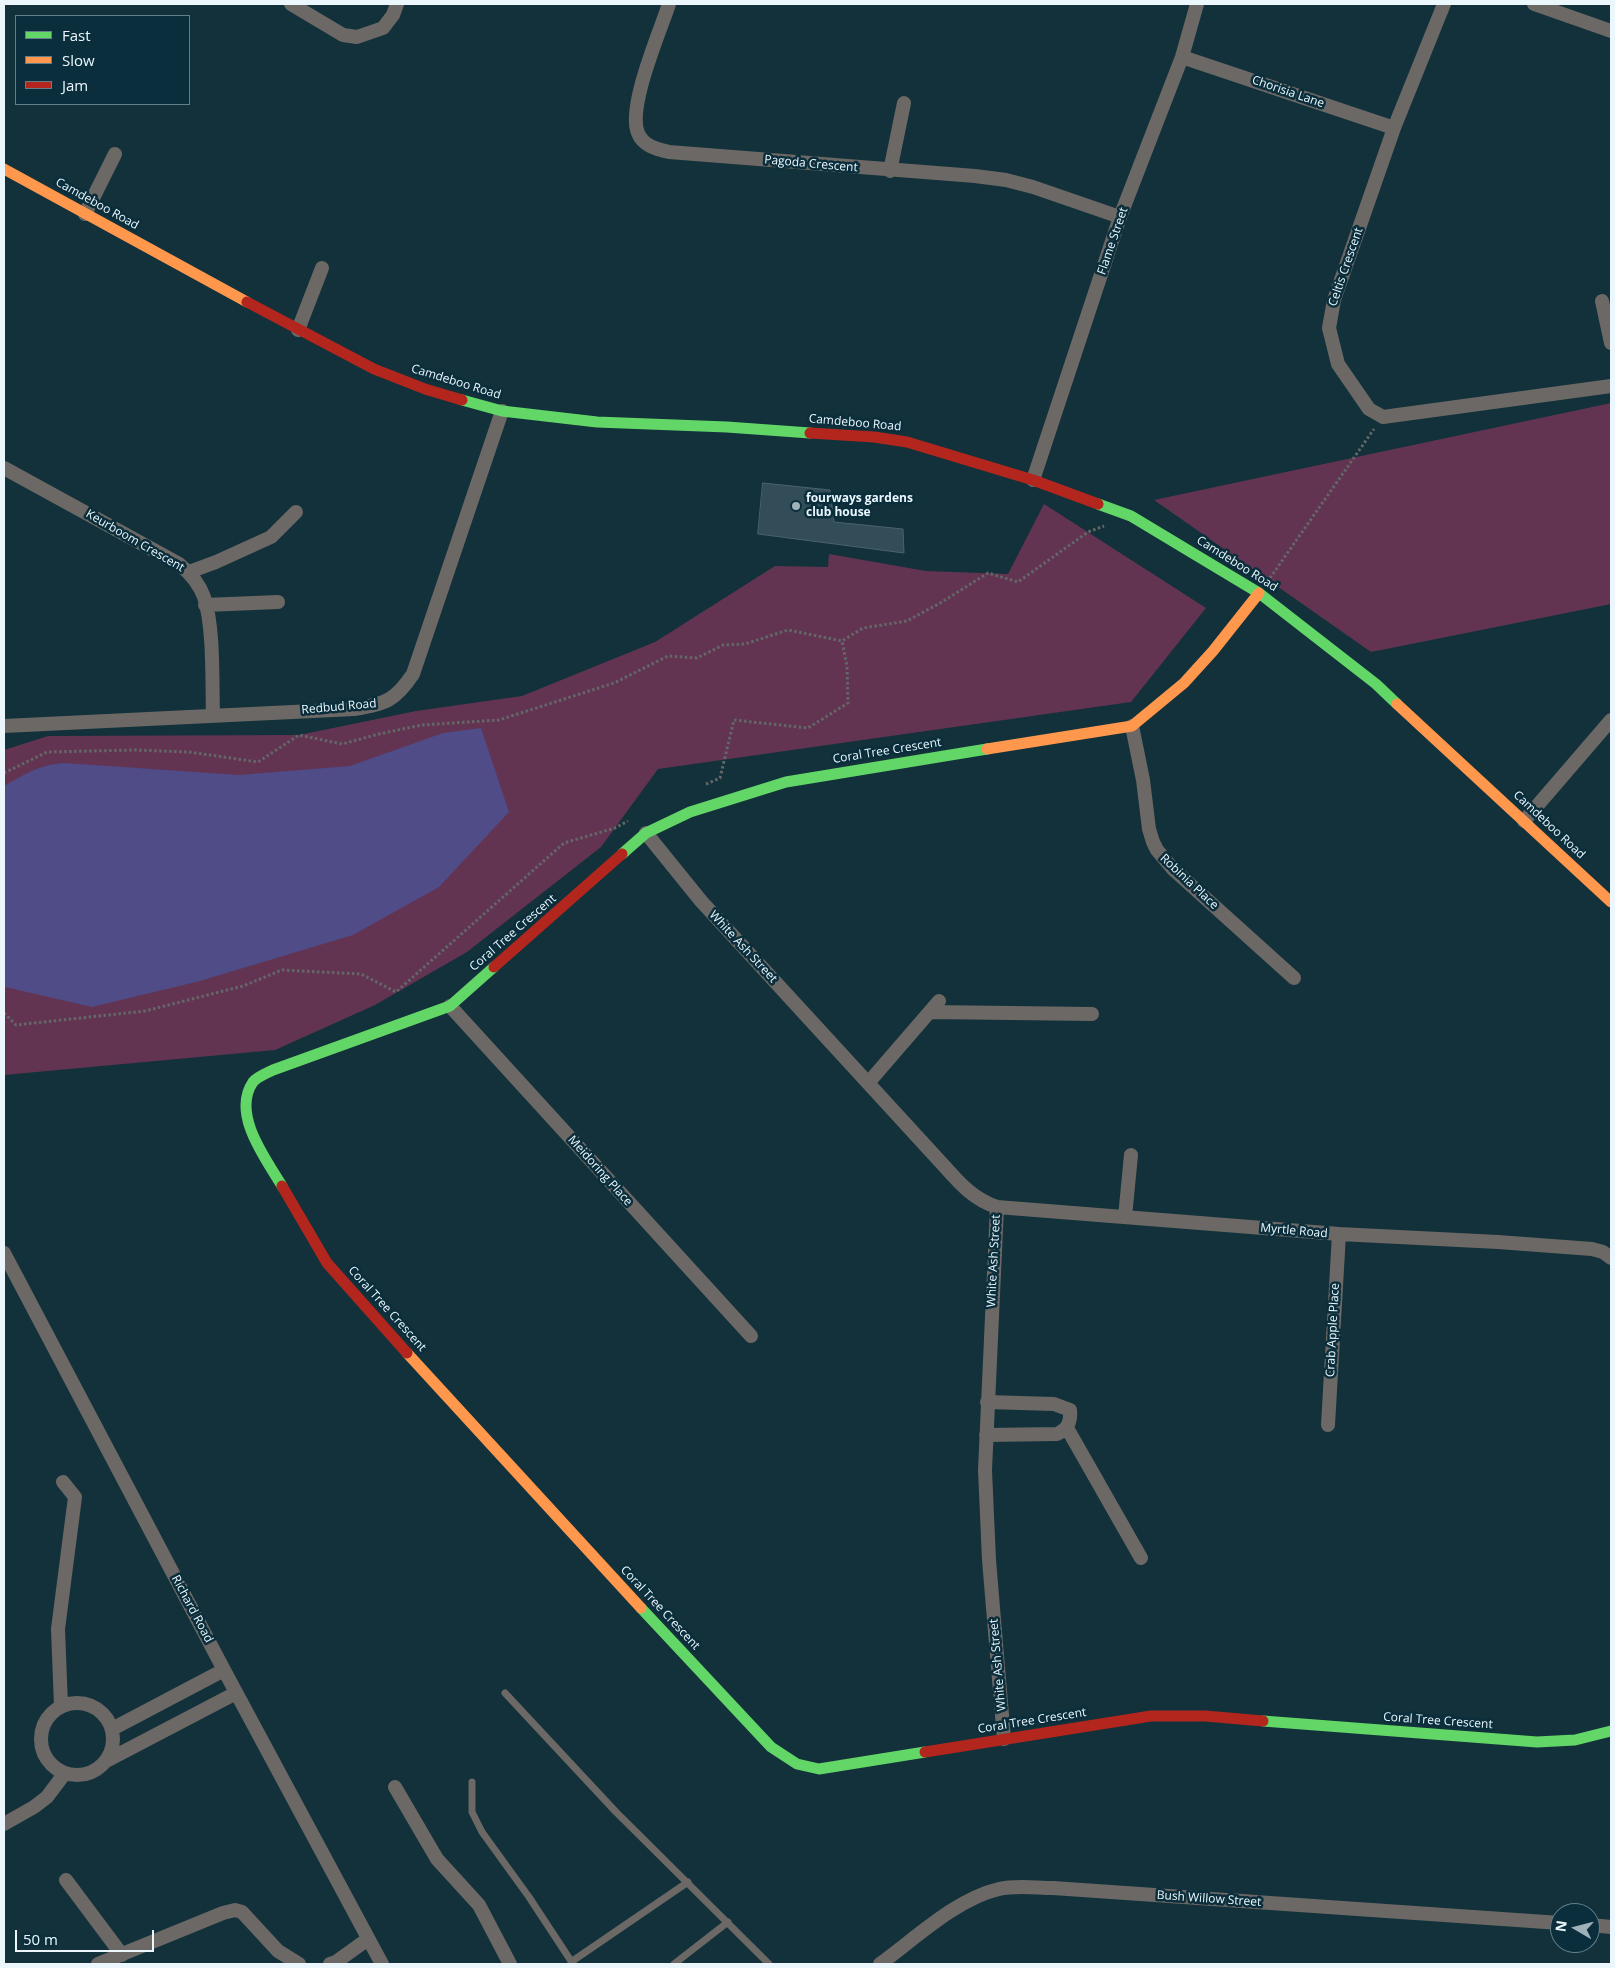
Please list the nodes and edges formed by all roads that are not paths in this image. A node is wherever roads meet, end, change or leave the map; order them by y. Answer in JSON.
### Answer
{"nodes":[{"id":1,"x":291,"y":4,"type":"edge"},
{"id":2,"x":397,"y":4,"type":"edge"},
{"id":3,"x":669,"y":4,"type":"edge"},
{"id":4,"x":1197,"y":4,"type":"edge"},
{"id":5,"x":1444,"y":4,"type":"edge"},
{"id":6,"x":1534,"y":4,"type":"edge"},
{"id":7,"x":1611,"y":31,"type":"edge"},
{"id":8,"x":1182,"y":57,"type":"junction"},
{"id":9,"x":904,"y":103,"type":"dead end"},
{"id":10,"x":1394,"y":128,"type":"junction"},
{"id":11,"x":116,"y":154,"type":"dead end"},
{"id":12,"x":4,"y":169,"type":"edge"},
{"id":13,"x":890,"y":170,"type":"junction"},
{"id":14,"x":85,"y":214,"type":"junction"},
{"id":15,"x":1120,"y":217,"type":"junction"},
{"id":16,"x":322,"y":268,"type":"dead end"},
{"id":17,"x":1602,"y":301,"type":"dead end"},
{"id":18,"x":298,"y":330,"type":"junction"},
{"id":19,"x":1611,"y":343,"type":"edge"},
{"id":20,"x":1611,"y":386,"type":"edge"},
{"id":21,"x":502,"y":411,"type":"junction"},
{"id":22,"x":4,"y":468,"type":"edge"},
{"id":23,"x":1033,"y":480,"type":"junction"},
{"id":24,"x":296,"y":512,"type":"dead end"},
{"id":25,"x":189,"y":572,"type":"junction"},
{"id":26,"x":1260,"y":593,"type":"junction"},
{"id":27,"x":278,"y":602,"type":"dead end"},
{"id":28,"x":206,"y":605,"type":"junction"},
{"id":29,"x":213,"y":715,"type":"junction"},
{"id":30,"x":1611,"y":720,"type":"edge"},
{"id":31,"x":4,"y":726,"type":"edge"},
{"id":32,"x":1132,"y":726,"type":"junction"},
{"id":33,"x":1524,"y":821,"type":"junction"},
{"id":34,"x":646,"y":833,"type":"junction"},
{"id":35,"x":1611,"y":902,"type":"edge"},
{"id":36,"x":1294,"y":978,"type":"dead end"},
{"id":37,"x":450,"y":1006,"type":"junction"},
{"id":38,"x":1092,"y":1014,"type":"dead end"},
{"id":39,"x":869,"y":1082,"type":"junction"},
{"id":40,"x":1131,"y":1155,"type":"dead end"},
{"id":41,"x":997,"y":1207,"type":"junction"},
{"id":42,"x":1125,"y":1217,"type":"junction"},
{"id":43,"x":1339,"y":1234,"type":"junction"},
{"id":44,"x":1592,"y":1249,"type":"junction"},
{"id":45,"x":4,"y":1253,"type":"edge"},
{"id":46,"x":1611,"y":1258,"type":"edge"},
{"id":47,"x":1611,"y":1266,"type":"edge"},
{"id":48,"x":751,"y":1336,"type":"dead end"},
{"id":49,"x":987,"y":1402,"type":"junction"},
{"id":50,"x":1328,"y":1425,"type":"dead end"},
{"id":51,"x":1067,"y":1428,"type":"junction"},
{"id":52,"x":986,"y":1434,"type":"junction"},
{"id":53,"x":63,"y":1482,"type":"dead end"},
{"id":54,"x":1141,"y":1558,"type":"dead end"},
{"id":55,"x":224,"y":1670,"type":"junction"},
{"id":56,"x":505,"y":1692,"type":"dead end"},
{"id":57,"x":236,"y":1693,"type":"junction"},
{"id":58,"x":62,"y":1706,"type":"junction"},
{"id":59,"x":112,"y":1729,"type":"junction"},
{"id":60,"x":1611,"y":1731,"type":"edge"},
{"id":61,"x":1004,"y":1739,"type":"junction"},
{"id":62,"x":106,"y":1761,"type":"junction"},
{"id":63,"x":65,"y":1773,"type":"junction"},
{"id":64,"x":472,"y":1782,"type":"dead end"},
{"id":65,"x":395,"y":1787,"type":"dead end"},
{"id":66,"x":4,"y":1824,"type":"edge"},
{"id":67,"x":66,"y":1880,"type":"dead end"},
{"id":68,"x":688,"y":1882,"type":"junction"},
{"id":69,"x":728,"y":1922,"type":"junction"},
{"id":70,"x":1550,"y":1922,"type":"edge"},
{"id":71,"x":368,"y":1939,"type":"junction"},
{"id":72,"x":122,"y":1955,"type":"junction"},
{"id":73,"x":572,"y":1963,"type":"edge"},
{"id":74,"x":98,"y":1964,"type":"edge"},
{"id":75,"x":299,"y":1964,"type":"edge"},
{"id":76,"x":330,"y":1964,"type":"edge"},
{"id":77,"x":382,"y":1964,"type":"edge"},
{"id":78,"x":510,"y":1964,"type":"edge"},
{"id":79,"x":674,"y":1964,"type":"edge"},
{"id":80,"x":768,"y":1964,"type":"edge"},
{"id":81,"x":880,"y":1964,"type":"edge"}],
"edges":[{"from":1,"to":2,"type":"street"},
{"from":3,"to":13,"type":"street","name":"Pagoda Crescent"},
{"from":4,"to":8,"type":"street","name":"Flame Street"},
{"from":5,"to":10,"type":"street","name":"Celtis Crescent"},
{"from":6,"to":7,"type":"street"},
{"from":8,"to":10,"type":"street","name":"Chorisia Lane"},
{"from":8,"to":15,"type":"street","name":"Flame Street"},
{"from":9,"to":13,"type":"street"},
{"from":10,"to":20,"type":"street","name":"Celtis Crescent"},
{"from":11,"to":14,"type":"street"},
{"from":12,"to":14,"type":"street","name":"Camdeboo Road"},
{"from":13,"to":15,"type":"street","name":"Pagoda Crescent"},
{"from":14,"to":18,"type":"street","name":"Camdeboo Road"},
{"from":15,"to":23,"type":"street","name":"Flame Street"},
{"from":16,"to":18,"type":"street"},
{"from":17,"to":19,"type":"street"},
{"from":18,"to":21,"type":"street","name":"Camdeboo Road"},
{"from":21,"to":23,"type":"street","name":"Camdeboo Road"},
{"from":21,"to":29,"type":"street","name":"Redbud Road"},
{"from":22,"to":25,"type":"street","name":"Keurboom Crescent"},
{"from":23,"to":26,"type":"street","name":"Camdeboo Road"},
{"from":24,"to":25,"type":"street"},
{"from":25,"to":28,"type":"street","name":"Keurboom Crescent"},
{"from":26,"to":32,"type":"street"},
{"from":26,"to":33,"type":"street","name":"Camdeboo Road"},
{"from":27,"to":28,"type":"street"},
{"from":28,"to":29,"type":"street","name":"Keurboom Crescent"},
{"from":29,"to":31,"type":"street","name":"Redbud Road"},
{"from":30,"to":33,"type":"street"},
{"from":32,"to":34,"type":"street","name":"Coral Tree Crescent"},
{"from":32,"to":36,"type":"street","name":"Robinia Place"},
{"from":33,"to":35,"type":"street","name":"Camdeboo Road"},
{"from":34,"to":37,"type":"street","name":"Coral Tree Crescent"},
{"from":34,"to":39,"type":"street","name":"White Ash Street"},
{"from":37,"to":48,"type":"street","name":"Meidoring Place"},
{"from":37,"to":61,"type":"street","name":"Coral Tree Crescent"},
{"from":38,"to":39,"type":"street"},
{"from":39,"to":41,"type":"street","name":"White Ash Street"},
{"from":40,"to":42,"type":"street"},
{"from":41,"to":42,"type":"street","name":"Myrtle Road"},
{"from":41,"to":49,"type":"street","name":"White Ash Street"},
{"from":42,"to":43,"type":"street","name":"Myrtle Road"},
{"from":43,"to":44,"type":"street","name":"Myrtle Road"},
{"from":43,"to":50,"type":"street","name":"Crab Apple Place"},
{"from":44,"to":46,"type":"street","name":"Myrtle Road"},
{"from":44,"to":47,"type":"street"},
{"from":45,"to":55,"type":"street","name":"Richard Road"},
{"from":49,"to":51,"type":"street"},
{"from":49,"to":52,"type":"street","name":"White Ash Street"},
{"from":51,"to":52,"type":"street"},
{"from":51,"to":54,"type":"street"},
{"from":52,"to":61,"type":"street","name":"White Ash Street"},
{"from":53,"to":58,"type":"street"},
{"from":55,"to":57,"type":"street","name":"Richard Road"},
{"from":55,"to":59,"type":"street"},
{"from":56,"to":68,"type":"lane"},
{"from":57,"to":62,"type":"street"},
{"from":57,"to":71,"type":"street","name":"Richard Road"},
{"from":58,"to":59,"type":"street"},
{"from":58,"to":63,"type":"street"},
{"from":59,"to":62,"type":"street"},
{"from":60,"to":61,"type":"street","name":"Coral Tree Crescent"},
{"from":62,"to":63,"type":"street"},
{"from":63,"to":66,"type":"street"},
{"from":64,"to":73,"type":"lane"},
{"from":65,"to":78,"type":"street"},
{"from":67,"to":72,"type":"street"},
{"from":68,"to":69,"type":"lane"},
{"from":68,"to":73,"type":"lane"},
{"from":69,"to":79,"type":"lane"},
{"from":69,"to":80,"type":"lane"},
{"from":70,"to":81,"type":"street","name":"Bush Willow Street"},
{"from":71,"to":76,"type":"street"},
{"from":71,"to":77,"type":"street","name":"Richard Road"},
{"from":72,"to":74,"type":"street"},
{"from":72,"to":75,"type":"street"}]}
